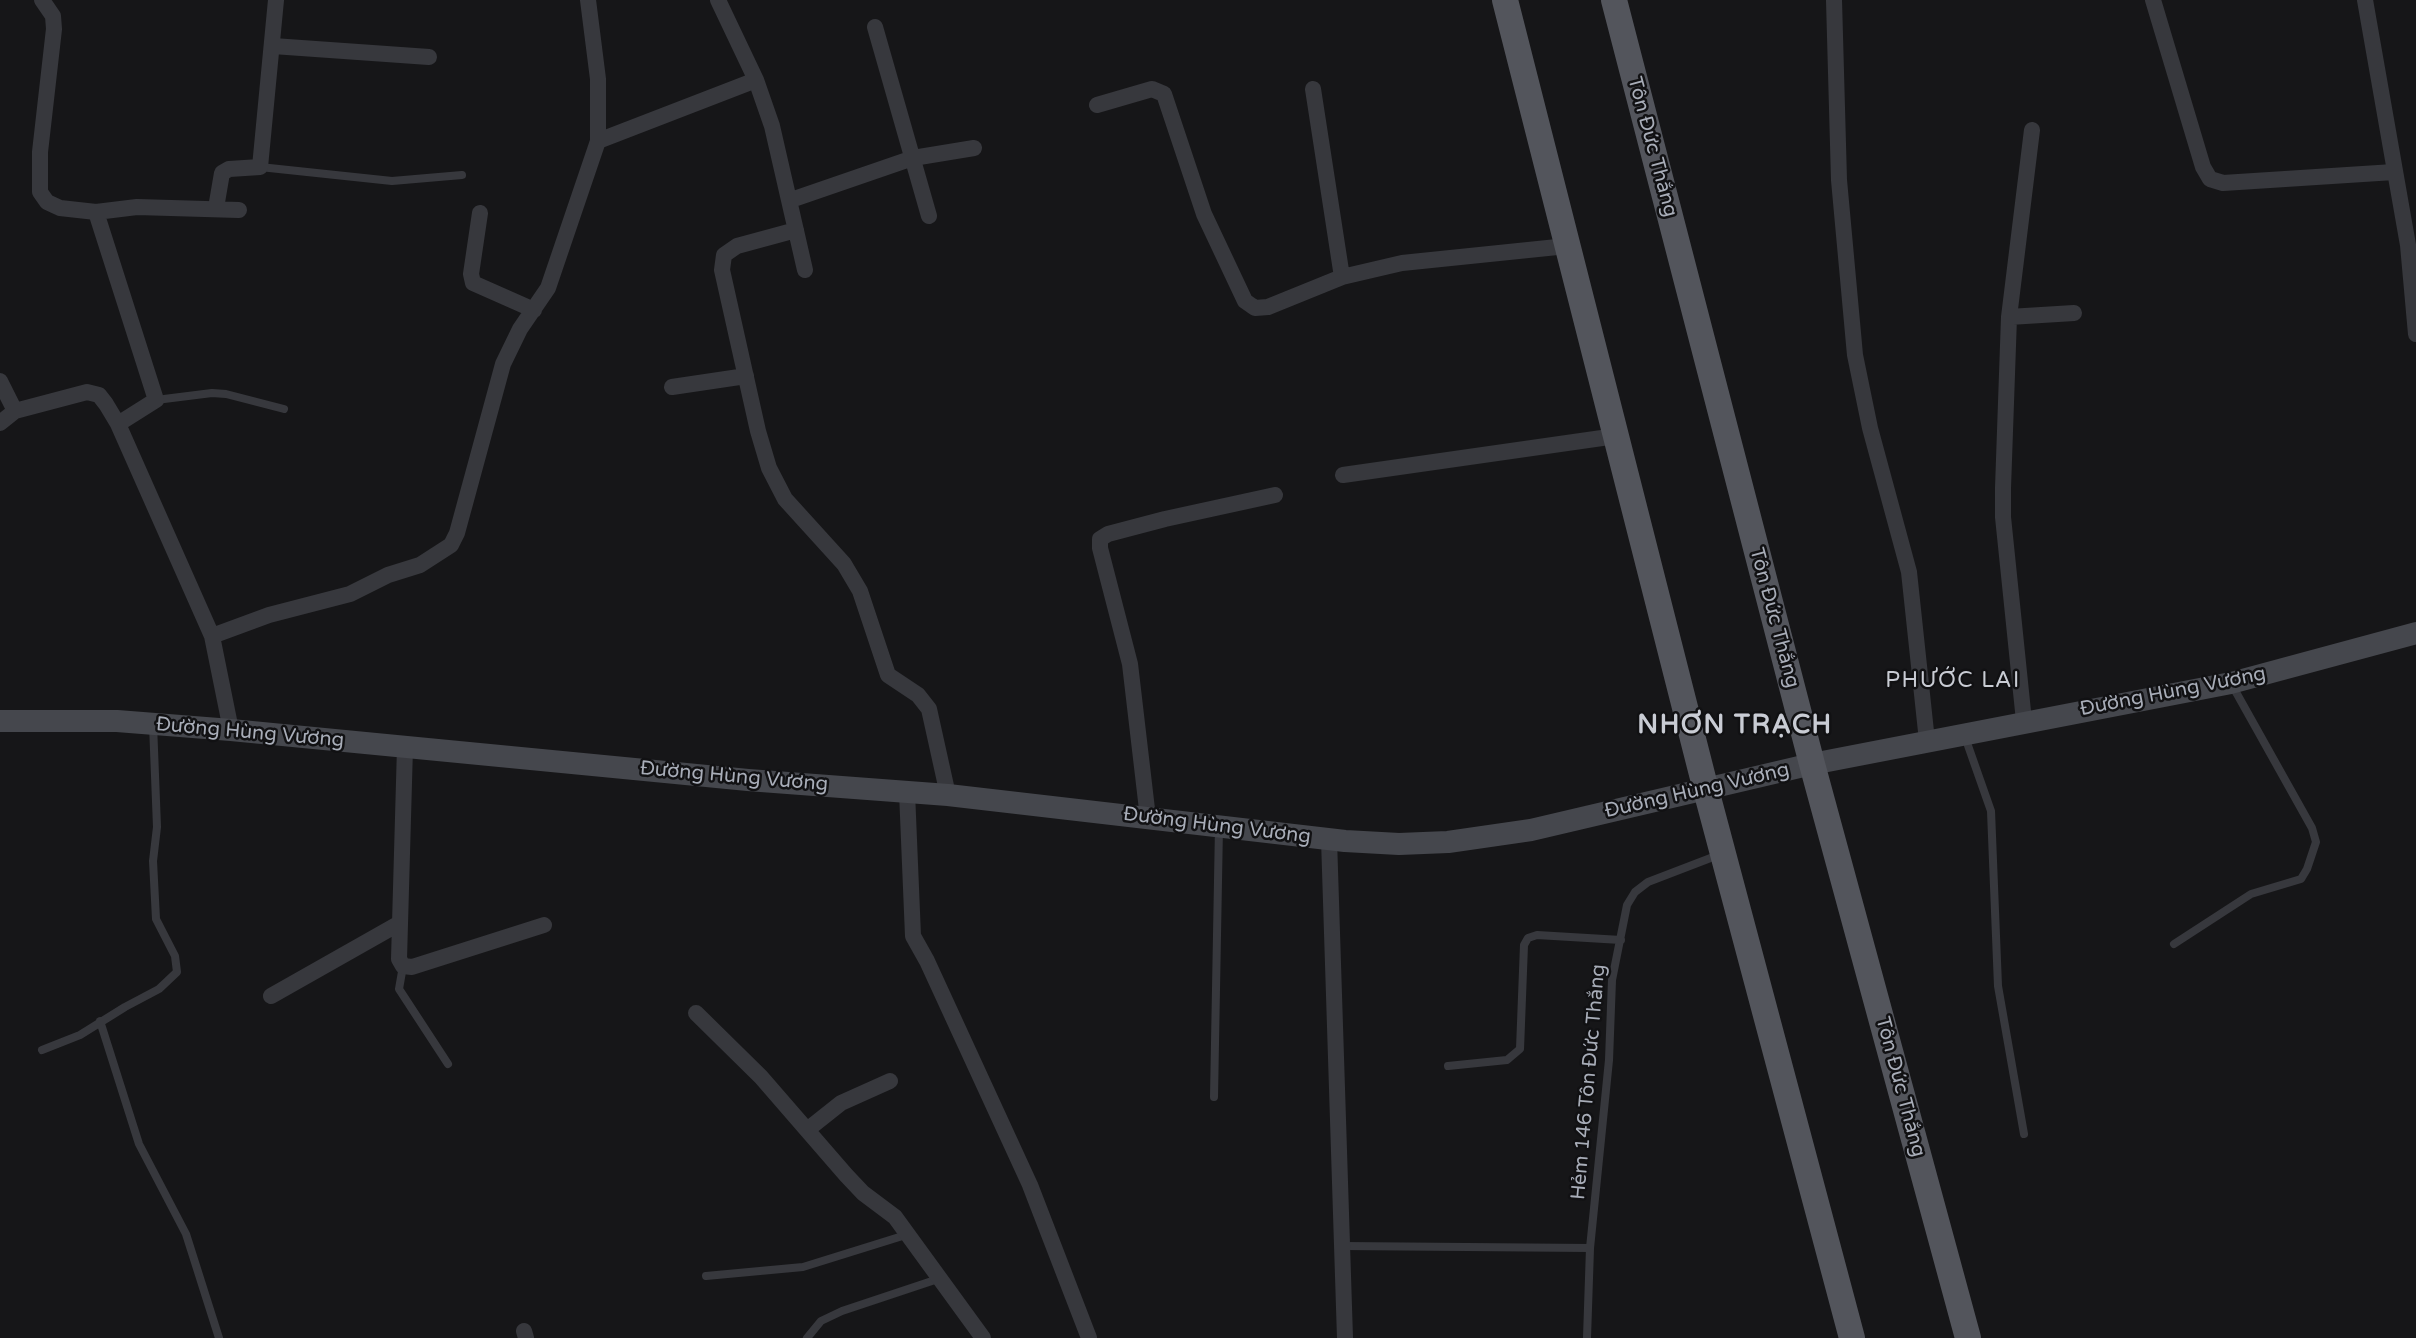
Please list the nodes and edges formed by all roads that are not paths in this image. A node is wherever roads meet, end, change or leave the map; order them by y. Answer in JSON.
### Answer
{"nodes":[{"id":1,"x":42,"y":0,"type":"edge"},
{"id":2,"x":276,"y":0,"type":"edge"},
{"id":3,"x":588,"y":0,"type":"edge"},
{"id":4,"x":718,"y":0,"type":"edge"},
{"id":5,"x":1505,"y":0,"type":"edge"},
{"id":6,"x":1614,"y":0,"type":"edge"},
{"id":7,"x":1834,"y":0,"type":"edge"},
{"id":8,"x":2153,"y":0,"type":"edge"},
{"id":9,"x":2365,"y":0,"type":"edge"},
{"id":10,"x":875,"y":27,"type":"dead end"},
{"id":11,"x":273,"y":46,"type":"junction"},
{"id":12,"x":429,"y":57,"type":"dead end"},
{"id":13,"x":756,"y":80,"type":"junction"},
{"id":14,"x":1313,"y":89,"type":"dead end"},
{"id":15,"x":1097,"y":105,"type":"dead end"},
{"id":16,"x":2032,"y":130,"type":"dead end"},
{"id":17,"x":598,"y":141,"type":"junction"},
{"id":18,"x":974,"y":148,"type":"dead end"},
{"id":19,"x":914,"y":158,"type":"junction"},
{"id":20,"x":260,"y":167,"type":"junction"},
{"id":21,"x":2394,"y":172,"type":"junction"},
{"id":22,"x":462,"y":175,"type":"dead end"},
{"id":23,"x":791,"y":200,"type":"junction"},
{"id":24,"x":216,"y":208,"type":"junction"},
{"id":25,"x":238,"y":210,"type":"dead end"},
{"id":26,"x":96,"y":212,"type":"junction"},
{"id":27,"x":480,"y":213,"type":"dead end"},
{"id":28,"x":929,"y":216,"type":"dead end"},
{"id":29,"x":796,"y":230,"type":"junction"},
{"id":30,"x":1567,"y":246,"type":"junction"},
{"id":31,"x":805,"y":270,"type":"dead end"},
{"id":32,"x":1342,"y":277,"type":"junction"},
{"id":33,"x":534,"y":310,"type":"junction"},
{"id":34,"x":2074,"y":313,"type":"dead end"},
{"id":35,"x":2009,"y":317,"type":"junction"},
{"id":36,"x":2416,"y":334,"type":"edge"},
{"id":37,"x":746,"y":376,"type":"junction"},
{"id":38,"x":0,"y":381,"type":"edge"},
{"id":39,"x":672,"y":387,"type":"dead end"},
{"id":40,"x":156,"y":400,"type":"junction"},
{"id":41,"x":284,"y":409,"type":"dead end"},
{"id":42,"x":15,"y":411,"type":"junction"},
{"id":43,"x":0,"y":423,"type":"edge"},
{"id":44,"x":118,"y":424,"type":"junction"},
{"id":45,"x":1616,"y":436,"type":"junction"},
{"id":46,"x":1343,"y":475,"type":"dead end"},
{"id":47,"x":1275,"y":495,"type":"dead end"},
{"id":48,"x":2416,"y":633,"type":"edge"},
{"id":49,"x":212,"y":636,"type":"junction"},
{"id":50,"x":2231,"y":682,"type":"junction"},
{"id":51,"x":0,"y":721,"type":"edge"},
{"id":52,"x":2024,"y":721,"type":"junction"},
{"id":53,"x":153,"y":724,"type":"junction"},
{"id":54,"x":231,"y":730,"type":"junction"},
{"id":55,"x":1964,"y":733,"type":"junction"},
{"id":56,"x":1927,"y":741,"type":"junction"},
{"id":57,"x":405,"y":747,"type":"junction"},
{"id":58,"x":1812,"y":764,"type":"junction"},
{"id":59,"x":1706,"y":790,"type":"junction"},
{"id":60,"x":907,"y":792,"type":"junction"},
{"id":61,"x":948,"y":795,"type":"junction"},
{"id":62,"x":1148,"y":818,"type":"junction"},
{"id":63,"x":1219,"y":827,"type":"junction"},
{"id":64,"x":1329,"y":839,"type":"junction"},
{"id":65,"x":1723,"y":854,"type":"junction"},
{"id":66,"x":400,"y":923,"type":"junction"},
{"id":67,"x":544,"y":925,"type":"dead end"},
{"id":68,"x":1621,"y":940,"type":"junction"},
{"id":69,"x":2175,"y":944,"type":"dead end"},
{"id":70,"x":403,"y":966,"type":"junction"},
{"id":71,"x":271,"y":996,"type":"dead end"},
{"id":72,"x":696,"y":1013,"type":"dead end"},
{"id":73,"x":100,"y":1021,"type":"junction"},
{"id":74,"x":42,"y":1050,"type":"dead end"},
{"id":75,"x":448,"y":1064,"type":"dead end"},
{"id":76,"x":1448,"y":1066,"type":"dead end"},
{"id":77,"x":890,"y":1081,"type":"dead end"},
{"id":78,"x":1214,"y":1097,"type":"dead end"},
{"id":79,"x":807,"y":1130,"type":"junction"},
{"id":80,"x":2024,"y":1134,"type":"dead end"},
{"id":81,"x":909,"y":1234,"type":"junction"},
{"id":82,"x":1342,"y":1246,"type":"junction"},
{"id":83,"x":1590,"y":1248,"type":"junction"},
{"id":84,"x":706,"y":1276,"type":"dead end"},
{"id":85,"x":941,"y":1278,"type":"junction"},
{"id":86,"x":219,"y":1338,"type":"edge"},
{"id":87,"x":807,"y":1338,"type":"edge"},
{"id":88,"x":983,"y":1338,"type":"edge"},
{"id":89,"x":1089,"y":1338,"type":"edge"},
{"id":90,"x":1345,"y":1338,"type":"edge"},
{"id":91,"x":1587,"y":1338,"type":"edge"},
{"id":92,"x":1852,"y":1338,"type":"edge"},
{"id":93,"x":1968,"y":1338,"type":"edge"}],
"edges":[{"from":1,"to":26,"type":"street"},
{"from":2,"to":11,"type":"street"},
{"from":3,"to":17,"type":"street"},
{"from":4,"to":13,"type":"street"},
{"from":5,"to":30,"type":"main road"},
{"from":6,"to":58,"type":"main road","name":"Tôn Đức Thắng"},
{"from":7,"to":56,"type":"street"},
{"from":8,"to":21,"type":"street"},
{"from":9,"to":21,"type":"street"},
{"from":10,"to":19,"type":"street"},
{"from":11,"to":12,"type":"street"},
{"from":11,"to":20,"type":"street"},
{"from":13,"to":17,"type":"street"},
{"from":13,"to":23,"type":"street"},
{"from":14,"to":32,"type":"street"},
{"from":15,"to":32,"type":"street"},
{"from":16,"to":35,"type":"street"},
{"from":17,"to":33,"type":"street"},
{"from":18,"to":19,"type":"street"},
{"from":19,"to":23,"type":"street"},
{"from":19,"to":28,"type":"street"},
{"from":20,"to":22,"type":"lane"},
{"from":20,"to":24,"type":"street"},
{"from":21,"to":36,"type":"street"},
{"from":23,"to":29,"type":"street"},
{"from":24,"to":25,"type":"street"},
{"from":24,"to":26,"type":"street"},
{"from":26,"to":40,"type":"street"},
{"from":27,"to":33,"type":"street"},
{"from":29,"to":31,"type":"street"},
{"from":29,"to":37,"type":"street"},
{"from":30,"to":32,"type":"street"},
{"from":30,"to":45,"type":"main road"},
{"from":33,"to":49,"type":"street"},
{"from":34,"to":35,"type":"street"},
{"from":35,"to":52,"type":"street"},
{"from":37,"to":39,"type":"street"},
{"from":37,"to":61,"type":"street"},
{"from":38,"to":42,"type":"street"},
{"from":40,"to":41,"type":"lane"},
{"from":40,"to":44,"type":"street"},
{"from":42,"to":43,"type":"street"},
{"from":42,"to":44,"type":"street"},
{"from":44,"to":49,"type":"street"},
{"from":45,"to":46,"type":"street"},
{"from":45,"to":59,"type":"main road"},
{"from":47,"to":62,"type":"street"},
{"from":48,"to":50,"type":"street","name":"Đường Hùng Vương"},
{"from":49,"to":54,"type":"street"},
{"from":50,"to":52,"type":"street","name":"Đường Hùng Vương"},
{"from":50,"to":69,"type":"lane"},
{"from":51,"to":53,"type":"street","name":"Đường Hùng Vương"},
{"from":52,"to":55,"type":"street","name":"Đường Hùng Vương"},
{"from":53,"to":54,"type":"street","name":"Đường Hùng Vương"},
{"from":53,"to":73,"type":"lane"},
{"from":54,"to":57,"type":"street","name":"Đường Hùng Vương"},
{"from":55,"to":56,"type":"street","name":"Đường Hùng Vương"},
{"from":55,"to":80,"type":"lane"},
{"from":56,"to":58,"type":"street","name":"Đường Hùng Vương"},
{"from":57,"to":60,"type":"street","name":"Đường Hùng Vương"},
{"from":57,"to":66,"type":"street"},
{"from":58,"to":59,"type":"street","name":"Đường Hùng Vương"},
{"from":58,"to":93,"type":"main road","name":"Tôn Đức Thắng"},
{"from":59,"to":64,"type":"street","name":"Đường Hùng Vương"},
{"from":59,"to":65,"type":"main road"},
{"from":60,"to":61,"type":"street","name":"Đường Hùng Vương"},
{"from":60,"to":89,"type":"street"},
{"from":61,"to":62,"type":"street","name":"Đường Hùng Vương"},
{"from":62,"to":63,"type":"street","name":"Đường Hùng Vương"},
{"from":63,"to":64,"type":"street","name":"Đường Hùng Vương"},
{"from":63,"to":78,"type":"lane"},
{"from":64,"to":82,"type":"street"},
{"from":65,"to":68,"type":"lane","name":"Hẻm 146 Tôn Đức Thắng"},
{"from":65,"to":92,"type":"main road"},
{"from":66,"to":70,"type":"street"},
{"from":66,"to":71,"type":"street"},
{"from":67,"to":70,"type":"street"},
{"from":68,"to":76,"type":"lane"},
{"from":68,"to":83,"type":"lane","name":"Hẻm 146 Tôn Đức Thắng"},
{"from":70,"to":75,"type":"lane"},
{"from":72,"to":79,"type":"street"},
{"from":73,"to":74,"type":"lane"},
{"from":73,"to":86,"type":"lane"},
{"from":77,"to":79,"type":"street"},
{"from":79,"to":81,"type":"street"},
{"from":81,"to":84,"type":"lane"},
{"from":81,"to":85,"type":"street"},
{"from":82,"to":83,"type":"lane"},
{"from":82,"to":90,"type":"street"},
{"from":83,"to":91,"type":"lane","name":"Hẻm 146 Tôn Đức Thắng"},
{"from":85,"to":87,"type":"lane"},
{"from":85,"to":88,"type":"street"}]}
